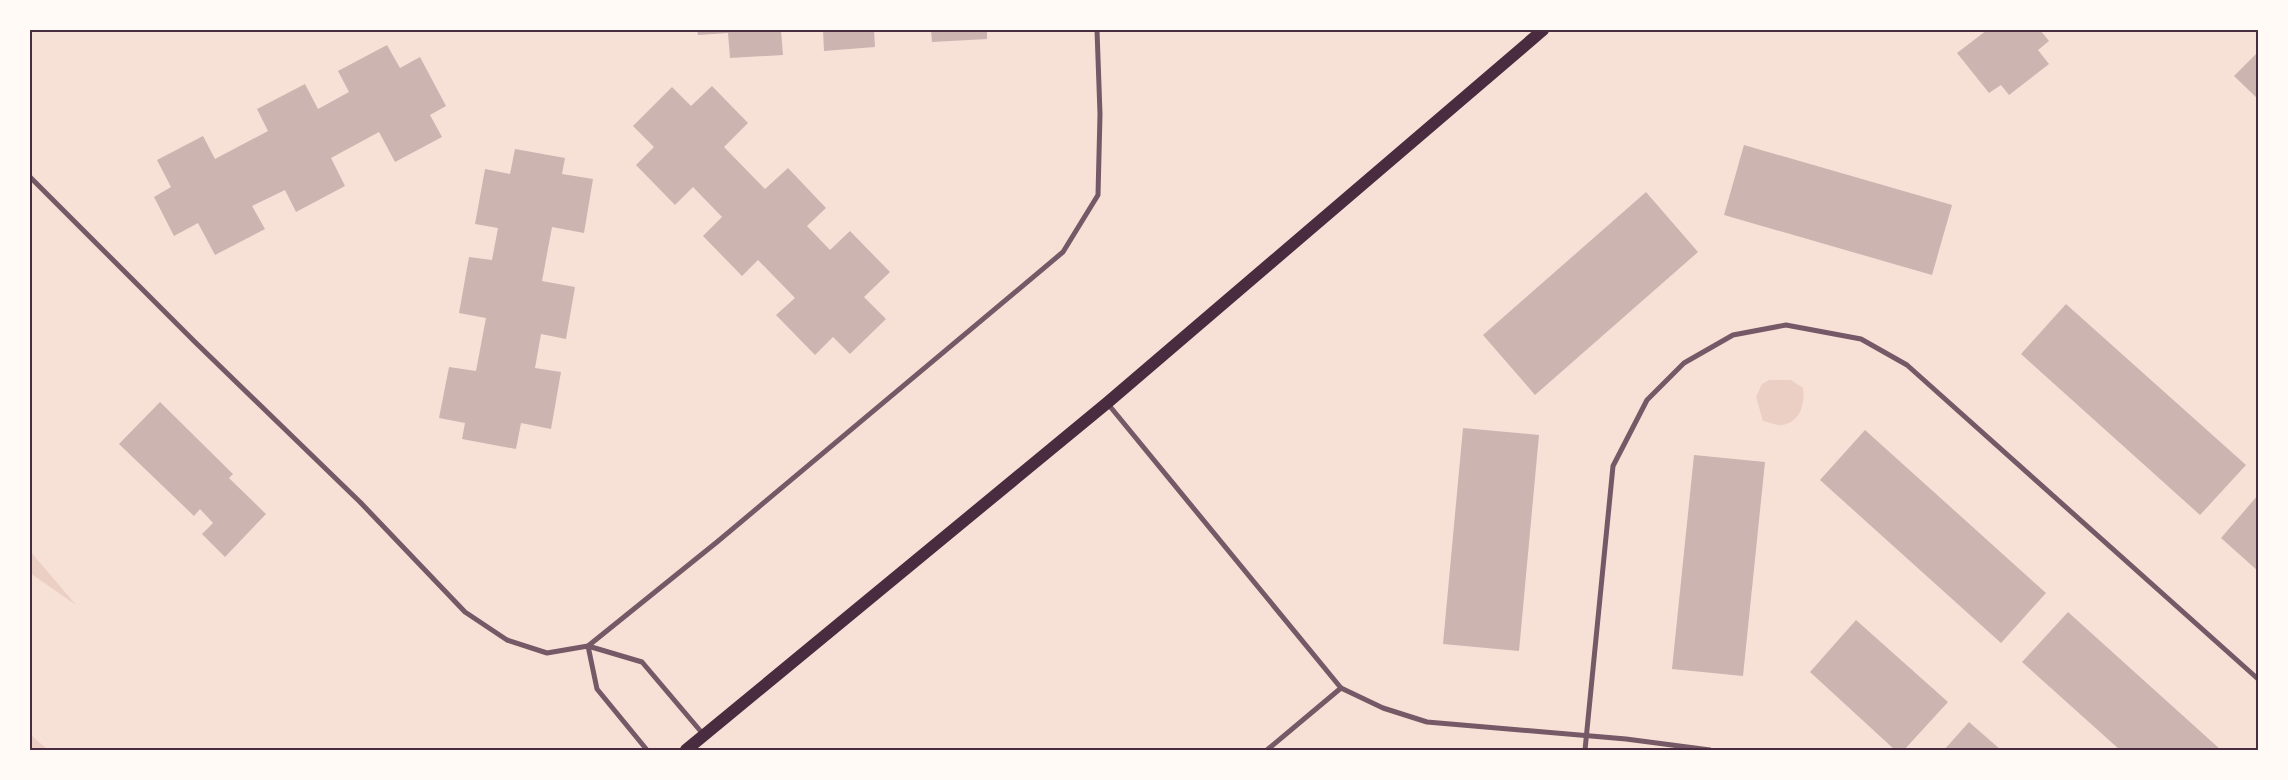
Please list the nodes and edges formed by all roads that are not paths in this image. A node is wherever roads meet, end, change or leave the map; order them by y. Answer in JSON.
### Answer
{"nodes":[{"id":1,"x":1097,"y":30,"type":"edge"},
{"id":2,"x":1543,"y":30,"type":"edge"},
{"id":3,"x":30,"y":177,"type":"edge"},
{"id":4,"x":1107,"y":403,"type":"junction"},
{"id":5,"x":588,"y":646,"type":"junction"},
{"id":6,"x":2258,"y":679,"type":"edge"},
{"id":7,"x":1341,"y":688,"type":"junction"},
{"id":8,"x":704,"y":735,"type":"junction"},
{"id":9,"x":1586,"y":736,"type":"junction"},
{"id":10,"x":647,"y":750,"type":"edge"},
{"id":11,"x":686,"y":750,"type":"edge"},
{"id":12,"x":1267,"y":750,"type":"edge"},
{"id":13,"x":1585,"y":750,"type":"edge"},
{"id":14,"x":1710,"y":750,"type":"edge"}],
"edges":[{"from":1,"to":5,"type":"street"},
{"from":2,"to":4,"type":"main road"},
{"from":3,"to":5,"type":"street"},
{"from":4,"to":7,"type":"street"},
{"from":4,"to":8,"type":"main road"},
{"from":5,"to":8,"type":"street"},
{"from":5,"to":10,"type":"street"},
{"from":6,"to":9,"type":"street"},
{"from":7,"to":9,"type":"street"},
{"from":7,"to":12,"type":"street"},
{"from":8,"to":11,"type":"main road"},
{"from":9,"to":13,"type":"street"},
{"from":9,"to":14,"type":"street"}]}
